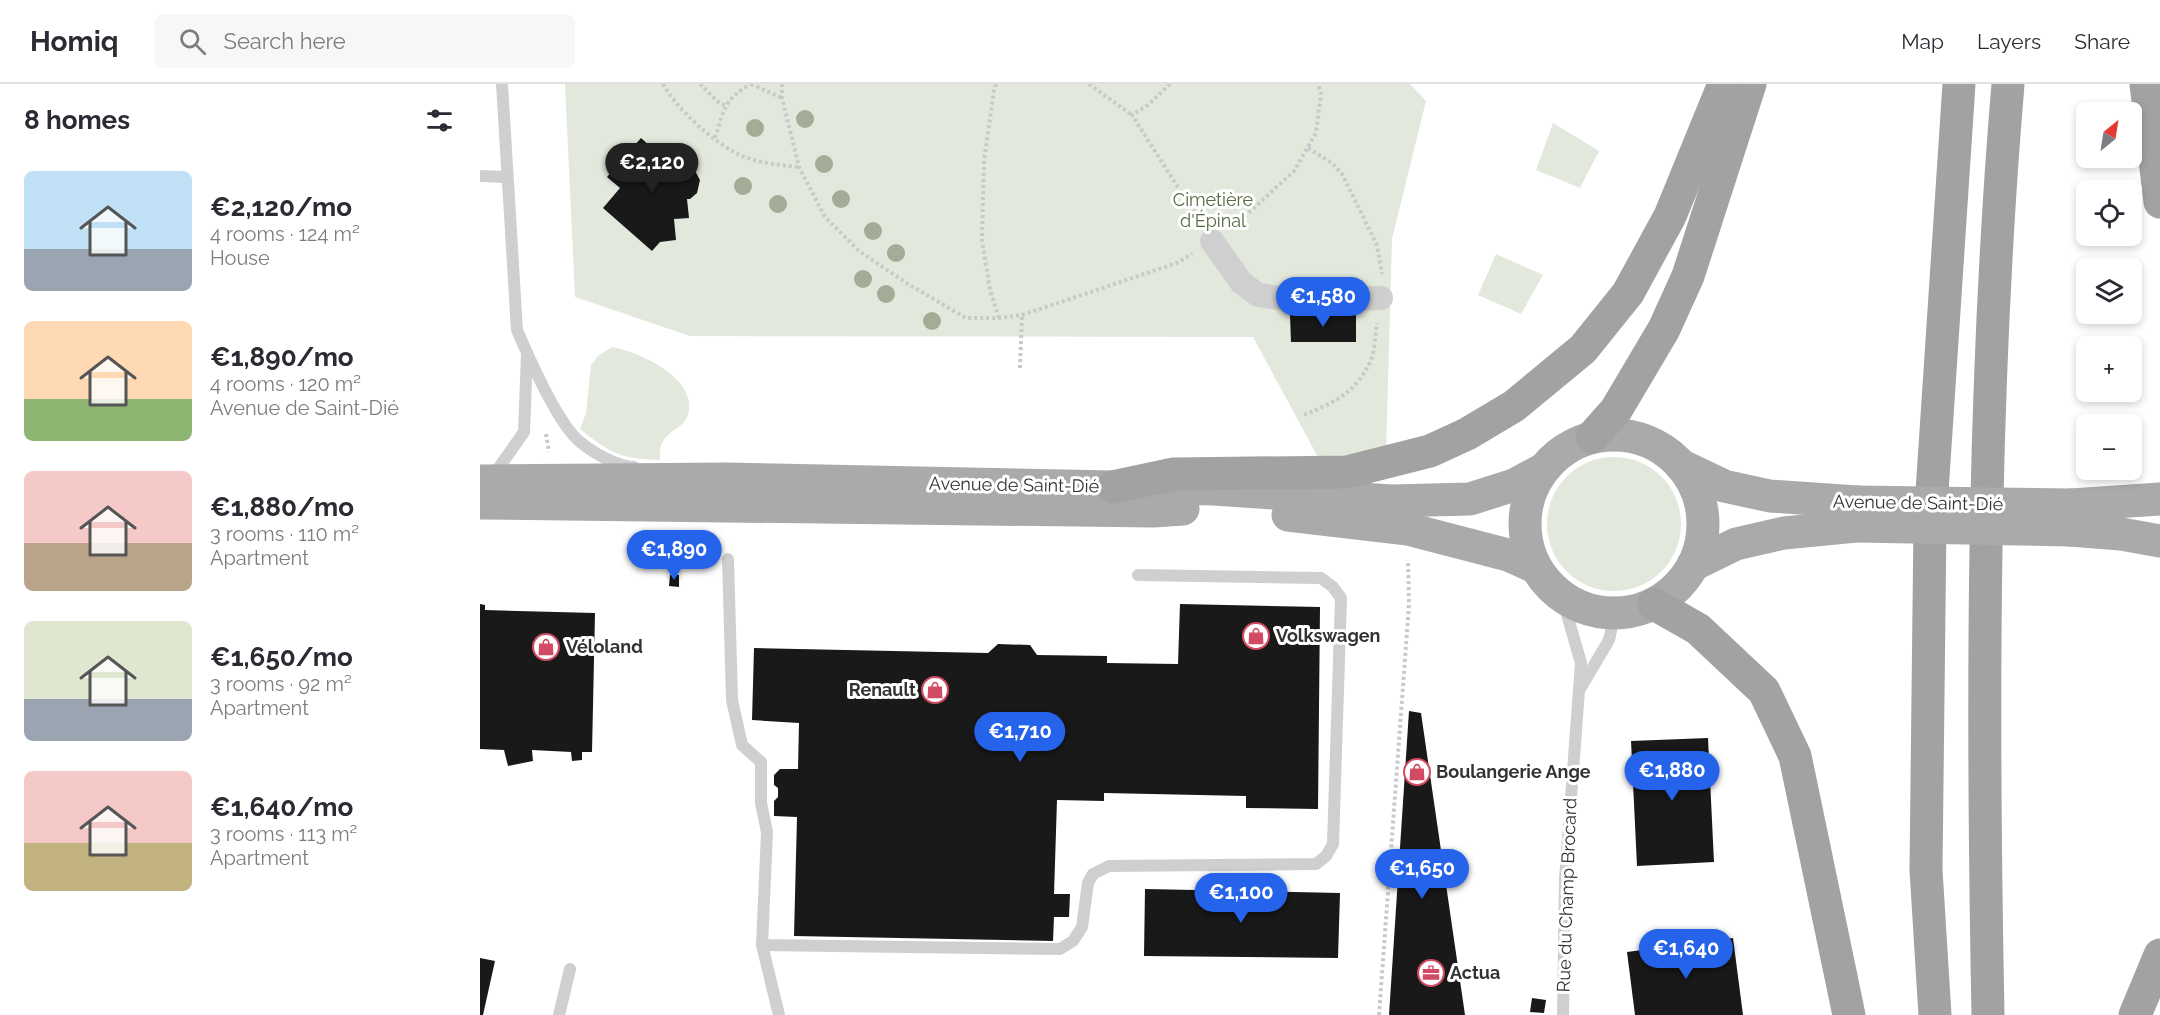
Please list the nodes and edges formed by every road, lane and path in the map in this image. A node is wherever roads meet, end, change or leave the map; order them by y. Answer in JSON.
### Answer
{"nodes":[{"id":1,"x":502,"y":84,"type":"edge"},
{"id":2,"x":663,"y":84,"type":"edge"},
{"id":3,"x":700,"y":84,"type":"edge"},
{"id":4,"x":751,"y":84,"type":"edge"},
{"id":5,"x":782,"y":84,"type":"edge"},
{"id":6,"x":996,"y":84,"type":"edge"},
{"id":7,"x":1089,"y":84,"type":"edge"},
{"id":8,"x":1170,"y":84,"type":"edge"},
{"id":9,"x":1318,"y":84,"type":"edge"},
{"id":10,"x":1724,"y":84,"type":"edge"},
{"id":11,"x":1750,"y":84,"type":"edge"},
{"id":12,"x":1959,"y":84,"type":"edge"},
{"id":13,"x":2008,"y":84,"type":"edge"},
{"id":14,"x":2146,"y":84,"type":"edge"},
{"id":15,"x":782,"y":98,"type":"junction"},
{"id":16,"x":726,"y":106,"type":"junction"},
{"id":17,"x":1132,"y":115,"type":"junction"},
{"id":18,"x":715,"y":138,"type":"junction"},
{"id":19,"x":799,"y":167,"type":"junction"},
{"id":20,"x":480,"y":176,"type":"edge"},
{"id":21,"x":506,"y":177,"type":"junction"},
{"id":22,"x":2160,"y":202,"type":"edge"},
{"id":23,"x":1212,"y":241,"type":"junction"},
{"id":24,"x":1381,"y":298,"type":"dead end"},
{"id":25,"x":1022,"y":315,"type":"junction"},
{"id":26,"x":999,"y":318,"type":"junction"},
{"id":27,"x":526,"y":352,"type":"junction"},
{"id":28,"x":1020,"y":368,"type":"dead end"},
{"id":29,"x":1592,"y":437,"type":"junction"},
{"id":30,"x":1682,"y":466,"type":"junction"},
{"id":31,"x":1542,"y":470,"type":"junction"},
{"id":32,"x":724,"y":479,"type":"junction"},
{"id":33,"x":1113,"y":487,"type":"junction"},
{"id":34,"x":483,"y":488,"type":"edge"},
{"id":35,"x":2160,"y":499,"type":"edge"},
{"id":36,"x":1857,"y":514,"type":"junction"},
{"id":37,"x":2070,"y":518,"type":"junction"},
{"id":38,"x":1407,"y":529,"type":"junction"},
{"id":39,"x":2160,"y":541,"type":"edge"},
{"id":40,"x":728,"y":559,"type":"dead end"},
{"id":41,"x":1693,"y":565,"type":"junction"},
{"id":42,"x":1535,"y":567,"type":"junction"},
{"id":43,"x":1138,"y":575,"type":"dead end"},
{"id":44,"x":1562,"y":597,"type":"junction"},
{"id":45,"x":1654,"y":604,"type":"junction"},
{"id":46,"x":1615,"y":613,"type":"junction"},
{"id":47,"x":1578,"y":692,"type":"junction"},
{"id":48,"x":762,"y":945,"type":"junction"},
{"id":49,"x":2160,"y":955,"type":"edge"},
{"id":50,"x":570,"y":969,"type":"dead end"},
{"id":51,"x":559,"y":1015,"type":"edge"},
{"id":52,"x":779,"y":1015,"type":"edge"},
{"id":53,"x":1379,"y":1015,"type":"edge"},
{"id":54,"x":1563,"y":1015,"type":"edge"},
{"id":55,"x":1849,"y":1015,"type":"edge"},
{"id":56,"x":1935,"y":1015,"type":"edge"},
{"id":57,"x":1988,"y":1015,"type":"edge"},
{"id":58,"x":2135,"y":1015,"type":"edge"}],
"edges":[{"from":1,"to":21,"type":"lane"},
{"from":2,"to":18,"type":"path"},
{"from":3,"to":16,"type":"path"},
{"from":4,"to":15,"type":"path"},
{"from":4,"to":16,"type":"path"},
{"from":5,"to":15,"type":"path"},
{"from":6,"to":26,"type":"path"},
{"from":7,"to":17,"type":"path"},
{"from":8,"to":17,"type":"path"},
{"from":9,"to":23,"type":"path"},
{"from":10,"to":33,"type":"highway"},
{"from":11,"to":29,"type":"highway"},
{"from":12,"to":56,"type":"highway"},
{"from":13,"to":57,"type":"highway"},
{"from":14,"to":22,"type":"highway"},
{"from":15,"to":19,"type":"path"},
{"from":16,"to":18,"type":"path"},
{"from":17,"to":23,"type":"path"},
{"from":18,"to":19,"type":"path"},
{"from":19,"to":26,"type":"path"},
{"from":20,"to":21,"type":"lane"},
{"from":21,"to":27,"type":"lane"},
{"from":23,"to":24,"type":"street"},
{"from":23,"to":25,"type":"path"},
{"from":25,"to":26,"type":"path"},
{"from":25,"to":28,"type":"path"},
{"from":27,"to":32,"type":"lane"},
{"from":27,"to":34,"type":"lane"},
{"from":29,"to":30,"type":"main road"},
{"from":29,"to":31,"type":"main road"},
{"from":30,"to":36,"type":"main road","name":"Avenue de Saint-Dié"},
{"from":30,"to":41,"type":"main road"},
{"from":31,"to":33,"type":"main road","name":"Avenue de Saint-Dié"},
{"from":31,"to":42,"type":"main road"},
{"from":32,"to":33,"type":"main road","name":"Avenue de Saint-Dié"},
{"from":32,"to":34,"type":"main road","name":"Avenue de Saint-Dié"},
{"from":34,"to":38,"type":"main road","name":"Avenue de Saint-Dié"},
{"from":35,"to":37,"type":"main road","name":"Avenue de Saint-Dié"},
{"from":36,"to":37,"type":"main road","name":"Avenue de Saint-Dié","bridge":true},
{"from":36,"to":41,"type":"main road","name":"Avenue de Saint-Dié"},
{"from":37,"to":39,"type":"main road","name":"Avenue de Saint-Dié"},
{"from":38,"to":42,"type":"main road","name":"Avenue de Saint-Dié"},
{"from":38,"to":53,"type":"path"},
{"from":40,"to":48,"type":"lane"},
{"from":41,"to":45,"type":"main road"},
{"from":42,"to":44,"type":"main road"},
{"from":43,"to":48,"type":"lane"},
{"from":44,"to":46,"type":"main road"},
{"from":44,"to":47,"type":"lane","name":"Rue du Champ Brocard"},
{"from":45,"to":46,"type":"main road"},
{"from":45,"to":55,"type":"highway"},
{"from":46,"to":47,"type":"lane"},
{"from":47,"to":54,"type":"lane","name":"Rue du Champ Brocard"},
{"from":48,"to":52,"type":"lane"},
{"from":49,"to":58,"type":"highway"},
{"from":50,"to":51,"type":"lane"}]}
